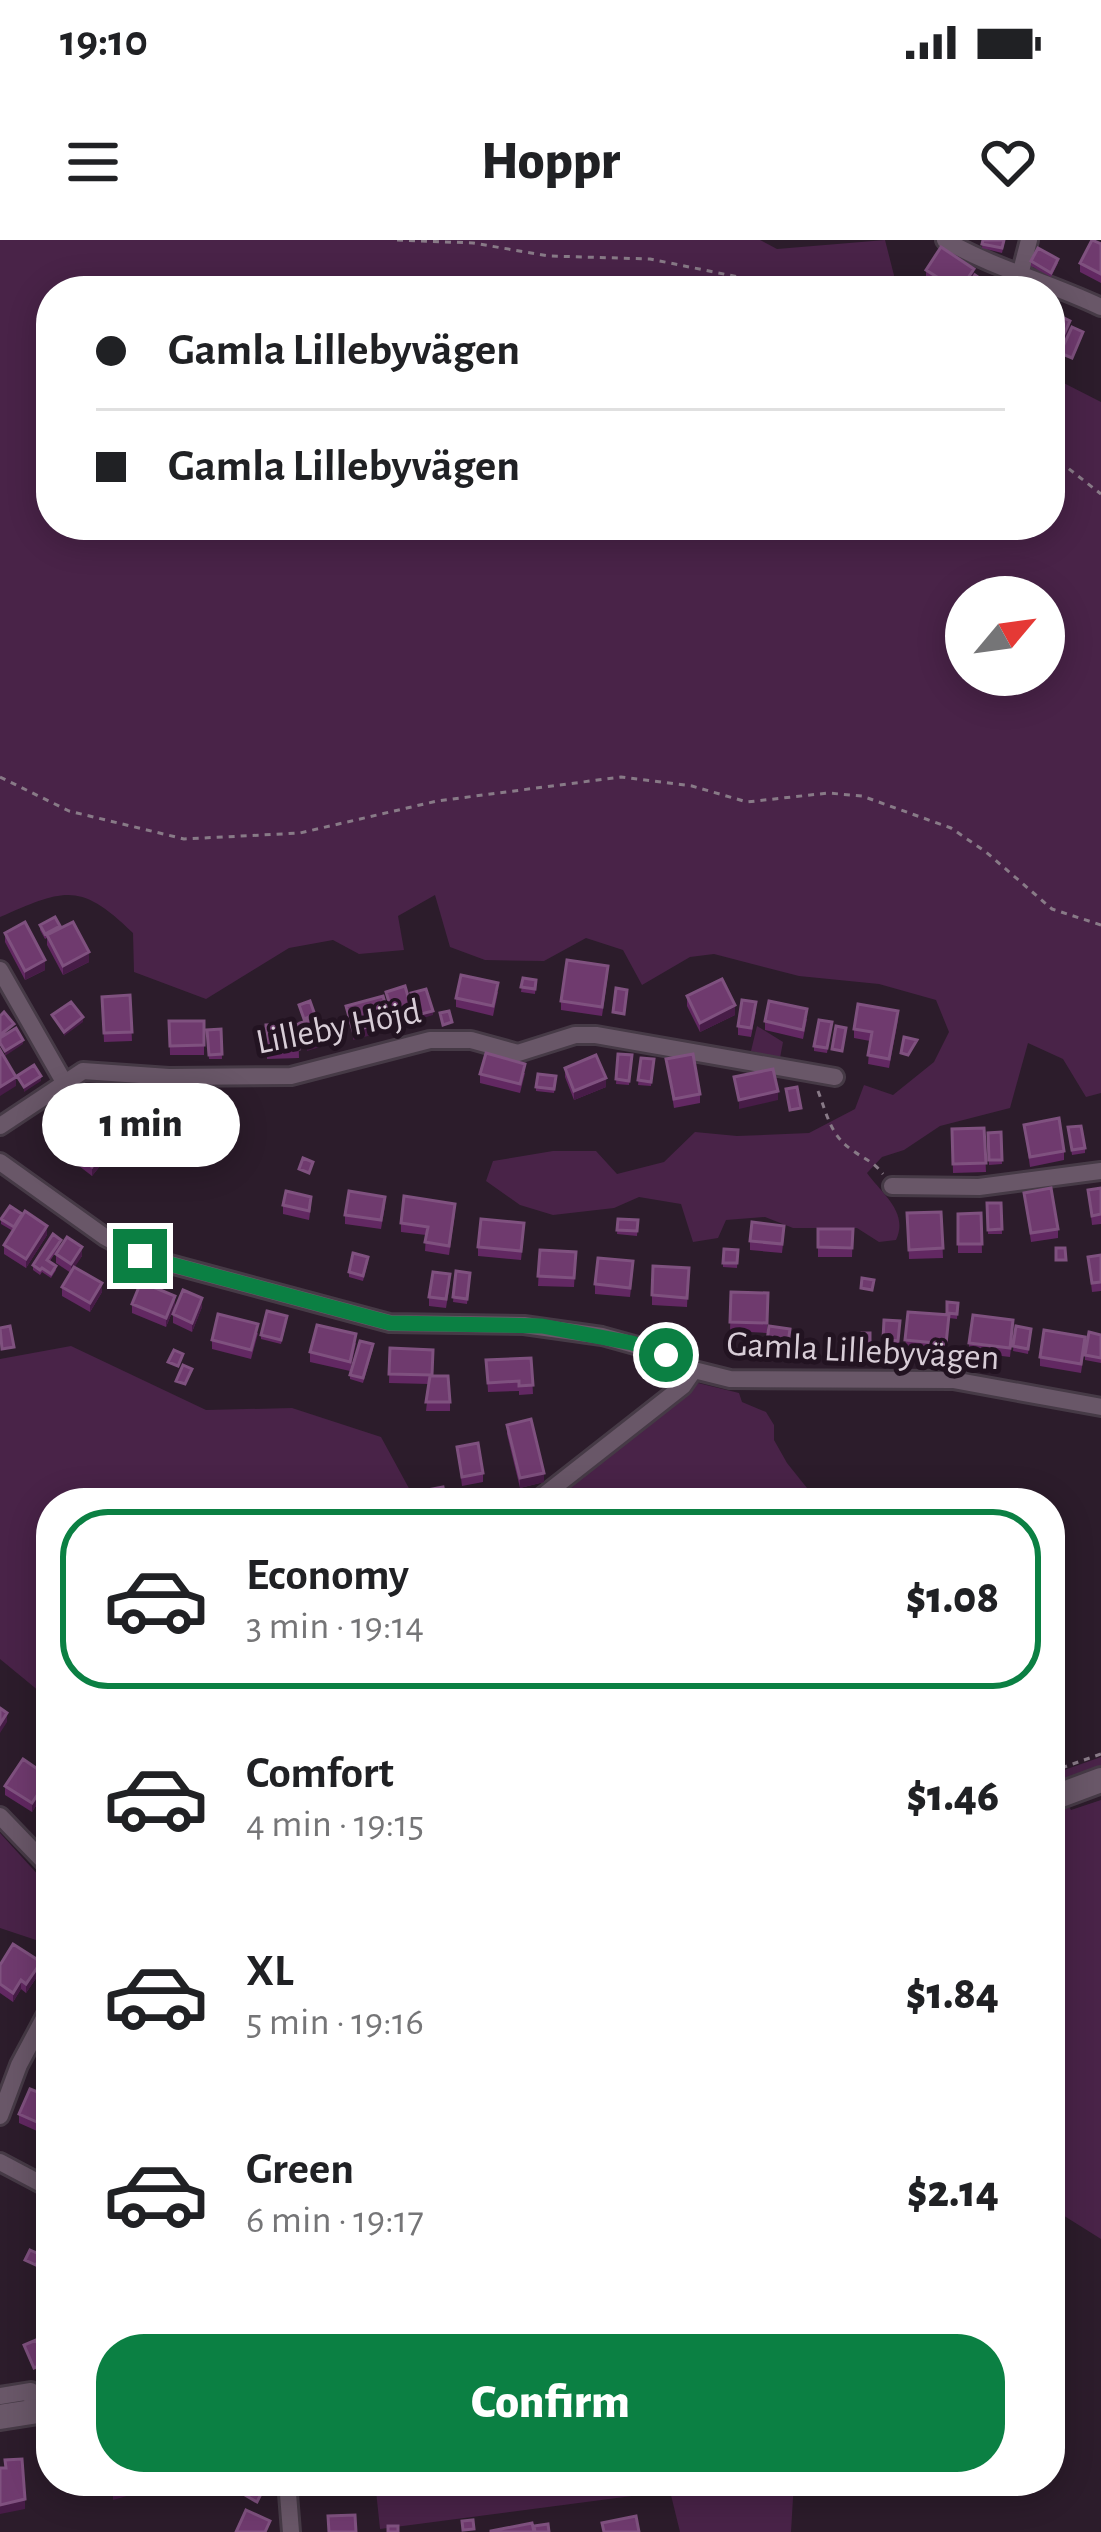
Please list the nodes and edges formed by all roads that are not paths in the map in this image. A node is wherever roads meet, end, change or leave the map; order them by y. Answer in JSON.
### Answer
{"nodes":[{"id":1,"x":945,"y":240,"type":"edge"},
{"id":2,"x":1029,"y":240,"type":"edge"},
{"id":3,"x":1020,"y":275,"type":"junction"},
{"id":4,"x":1023,"y":276,"type":"edge"},
{"id":5,"x":1065,"y":289,"type":"edge"},
{"id":6,"x":1101,"y":308,"type":"edge"},
{"id":7,"x":0,"y":970,"type":"edge"},
{"id":8,"x":835,"y":1077,"type":"dead end"},
{"id":9,"x":64,"y":1082,"type":"junction"},
{"id":10,"x":0,"y":1126,"type":"edge"},
{"id":11,"x":0,"y":1162,"type":"edge"},
{"id":12,"x":1101,"y":1171,"type":"edge"},
{"id":13,"x":892,"y":1186,"type":"road end"},
{"id":14,"x":694,"y":1370,"type":"junction"},
{"id":15,"x":1101,"y":1407,"type":"edge"},
{"id":16,"x":553,"y":1488,"type":"edge"},
{"id":17,"x":1101,"y":1780,"type":"edge"},
{"id":18,"x":1065,"y":1793,"type":"edge"},
{"id":19,"x":0,"y":1816,"type":"edge"},
{"id":20,"x":36,"y":1853,"type":"edge"},
{"id":21,"x":36,"y":2033,"type":"edge"},
{"id":22,"x":0,"y":2116,"type":"edge"},
{"id":23,"x":0,"y":2162,"type":"edge"},
{"id":24,"x":36,"y":2181,"type":"edge"},
{"id":25,"x":0,"y":2396,"type":"edge"},
{"id":26,"x":36,"y":2401,"type":"edge"},
{"id":27,"x":36,"y":2412,"type":"edge"},
{"id":28,"x":0,"y":2417,"type":"edge"},
{"id":29,"x":287,"y":2496,"type":"edge"},
{"id":30,"x":291,"y":2532,"type":"edge"}],
"edges":[{"from":1,"to":3,"type":"street"},
{"from":2,"to":3,"type":"street"},
{"from":3,"to":4,"type":"street"},
{"from":5,"to":6,"type":"street"},
{"from":7,"to":9,"type":"street"},
{"from":8,"to":9,"type":"street","name":"Lilleby Höjd"},
{"from":9,"to":10,"type":"street","name":"Lilleby Höjd"},
{"from":11,"to":14,"type":"street","name":"Gamla Lillebyvägen"},
{"from":12,"to":13,"type":"street"},
{"from":14,"to":15,"type":"street","name":"Gamla Lillebyvägen"},
{"from":14,"to":16,"type":"street","name":"Gamla Lillebyvägen"},
{"from":17,"to":18,"type":"street"},
{"from":19,"to":20,"type":"street"},
{"from":21,"to":22,"type":"street"},
{"from":23,"to":24,"type":"street"},
{"from":25,"to":26,"type":"street"},
{"from":27,"to":28,"type":"street"},
{"from":29,"to":30,"type":"street"}]}
